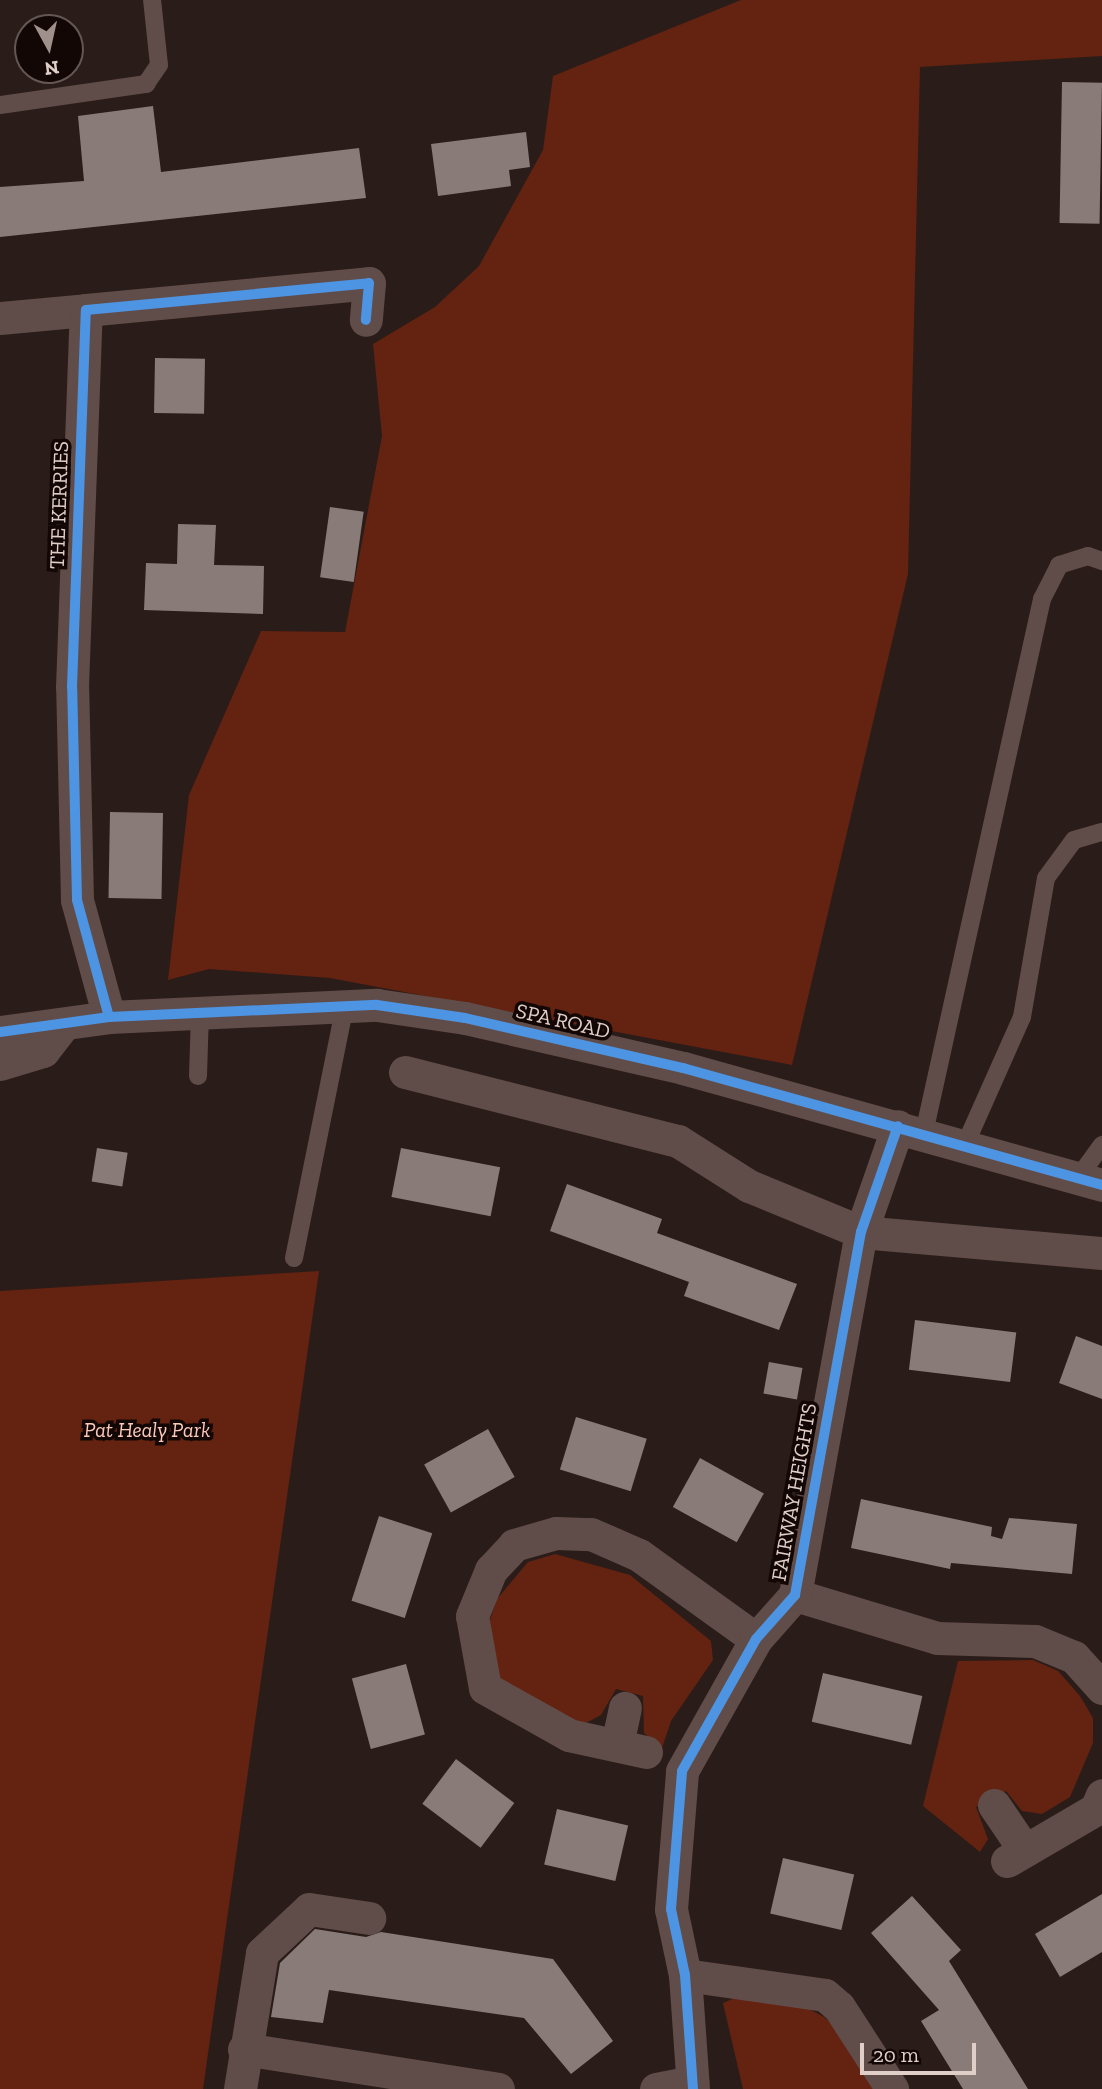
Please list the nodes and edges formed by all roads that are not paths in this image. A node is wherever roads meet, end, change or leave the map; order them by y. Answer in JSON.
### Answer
{"nodes":[{"id":1,"x":152,"y":0,"type":"edge"},
{"id":2,"x":0,"y":104,"type":"edge"},
{"id":3,"x":86,"y":310,"type":"junction"},
{"id":4,"x":0,"y":318,"type":"edge"},
{"id":5,"x":366,"y":320,"type":"dead end"},
{"id":6,"x":1102,"y":561,"type":"edge"},
{"id":7,"x":1102,"y":832,"type":"edge"},
{"id":8,"x":345,"y":1005,"type":"junction"},
{"id":9,"x":200,"y":1012,"type":"junction"},
{"id":10,"x":109,"y":1017,"type":"junction"},
{"id":11,"x":64,"y":1024,"type":"junction"},
{"id":12,"x":0,"y":1032,"type":"edge"},
{"id":13,"x":0,"y":1064,"type":"edge"},
{"id":14,"x":405,"y":1072,"type":"dead end"},
{"id":15,"x":198,"y":1076,"type":"dead end"},
{"id":16,"x":911,"y":1129,"type":"junction"},
{"id":17,"x":1102,"y":1144,"type":"edge"},
{"id":18,"x":965,"y":1145,"type":"junction"},
{"id":19,"x":1090,"y":1182,"type":"edge"},
{"id":20,"x":861,"y":1232,"type":"junction"},
{"id":21,"x":1102,"y":1253,"type":"edge"},
{"id":22,"x":294,"y":1258,"type":"dead end"},
{"id":23,"x":795,"y":1595,"type":"junction"},
{"id":24,"x":756,"y":1639,"type":"junction"},
{"id":25,"x":1102,"y":1688,"type":"edge"},
{"id":26,"x":625,"y":1708,"type":"dead end"},
{"id":27,"x":1102,"y":1795,"type":"edge"},
{"id":28,"x":994,"y":1805,"type":"dead end"},
{"id":29,"x":369,"y":1919,"type":"dead end"},
{"id":30,"x":685,"y":1975,"type":"junction"},
{"id":31,"x":244,"y":2049,"type":"junction"},
{"id":32,"x":693,"y":2085,"type":"edge"},
{"id":33,"x":240,"y":2089,"type":"edge"},
{"id":34,"x":498,"y":2089,"type":"edge"},
{"id":35,"x":656,"y":2089,"type":"edge"},
{"id":36,"x":892,"y":2089,"type":"edge"}],
"edges":[{"from":1,"to":2,"type":"lane"},
{"from":3,"to":4,"type":"street"},
{"from":3,"to":5,"type":"street"},
{"from":3,"to":10,"type":"street","name":"THE KERRIES"},
{"from":6,"to":16,"type":"lane"},
{"from":7,"to":18,"type":"lane"},
{"from":8,"to":9,"type":"street","name":"SPA ROAD"},
{"from":8,"to":16,"type":"street","name":"SPA ROAD"},
{"from":8,"to":22,"type":"lane"},
{"from":9,"to":10,"type":"street","name":"SPA ROAD"},
{"from":9,"to":15,"type":"lane"},
{"from":10,"to":11,"type":"street","name":"SPA ROAD"},
{"from":11,"to":12,"type":"street","name":"SPA ROAD"},
{"from":11,"to":13,"type":"street"},
{"from":14,"to":20,"type":"street"},
{"from":16,"to":18,"type":"street","name":"SPA ROAD"},
{"from":16,"to":20,"type":"street","name":"FAIRWAY HEIGHTS"},
{"from":17,"to":19,"type":"lane"},
{"from":18,"to":19,"type":"street","name":"SPA ROAD"},
{"from":20,"to":21,"type":"street"},
{"from":20,"to":23,"type":"street","name":"FAIRWAY HEIGHTS"},
{"from":23,"to":24,"type":"street","name":"FAIRWAY HEIGHTS"},
{"from":23,"to":25,"type":"street","name":"FAIRWAY HEIGHTS"},
{"from":24,"to":26,"type":"street"},
{"from":24,"to":30,"type":"street","name":"FAIRWAY HEIGHTS"},
{"from":27,"to":28,"type":"street"},
{"from":29,"to":31,"type":"street"},
{"from":30,"to":32,"type":"street","name":"FAIRWAY HEIGHTS"},
{"from":30,"to":36,"type":"street"},
{"from":31,"to":33,"type":"street"},
{"from":31,"to":34,"type":"street"},
{"from":32,"to":35,"type":"street","name":"FAIRWAY HEIGHTS"}]}
